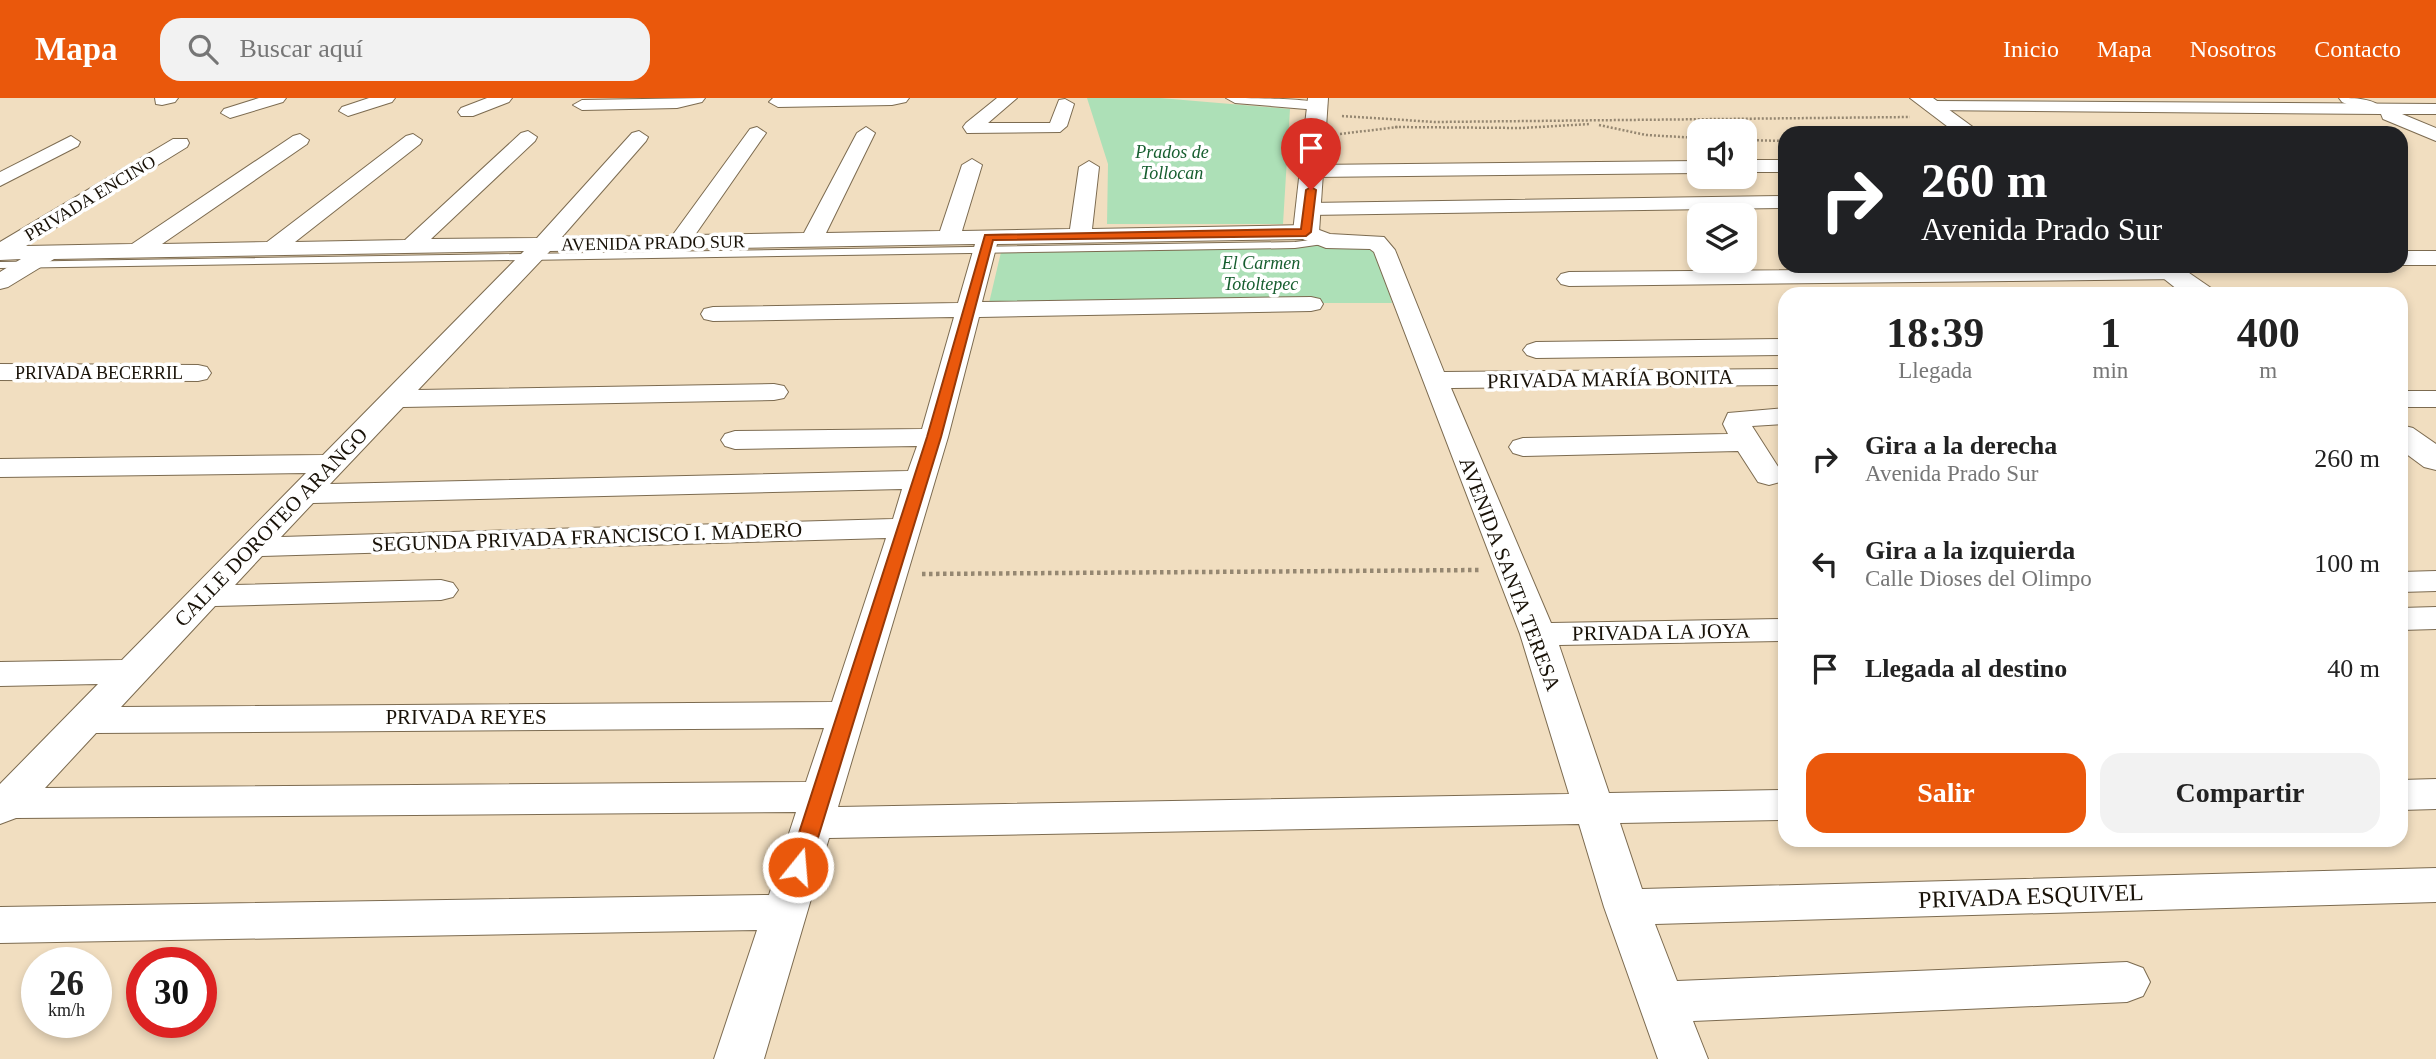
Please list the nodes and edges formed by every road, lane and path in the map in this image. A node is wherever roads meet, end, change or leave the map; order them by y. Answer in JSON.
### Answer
{"nodes":[{"id":1,"x":277,"y":98,"type":"edge"},
{"id":2,"x":386,"y":98,"type":"edge"},
{"id":3,"x":503,"y":98,"type":"edge"},
{"id":4,"x":696,"y":98,"type":"edge"},
{"id":5,"x":900,"y":98,"type":"edge"},
{"id":6,"x":1008,"y":98,"type":"edge"},
{"id":7,"x":1235,"y":98,"type":"edge"},
{"id":8,"x":2350,"y":98,"type":"edge"},
{"id":9,"x":790,"y":101,"type":"edge"},
{"id":10,"x":598,"y":103,"type":"edge"},
{"id":11,"x":1065,"y":104,"type":"dead end"},
{"id":12,"x":1318,"y":104,"type":"edge"},
{"id":13,"x":1932,"y":107,"type":"edge"},
{"id":14,"x":2374,"y":109,"type":"junction"},
{"id":15,"x":2436,"y":109,"type":"edge"},
{"id":16,"x":348,"y":111,"type":"dead end"},
{"id":17,"x":467,"y":112,"type":"dead end"},
{"id":18,"x":230,"y":113,"type":"dead end"},
{"id":19,"x":1435,"y":122,"type":"junction"},
{"id":20,"x":1599,"y":122,"type":"junction"},
{"id":21,"x":1588,"y":125,"type":"junction"},
{"id":22,"x":1960,"y":126,"type":"edge"},
{"id":23,"x":1395,"y":128,"type":"junction"},
{"id":24,"x":757,"y":133,"type":"dead end"},
{"id":25,"x":866,"y":133,"type":"dead end"},
{"id":26,"x":2436,"y":135,"type":"edge"},
{"id":27,"x":528,"y":137,"type":"dead end"},
{"id":28,"x":639,"y":137,"type":"dead end"},
{"id":29,"x":1315,"y":137,"type":"junction"},
{"id":30,"x":1687,"y":137,"type":"edge"},
{"id":31,"x":413,"y":139,"type":"dead end"},
{"id":32,"x":300,"y":140,"type":"dead end"},
{"id":33,"x":1757,"y":141,"type":"edge"},
{"id":34,"x":1778,"y":141,"type":"edge"},
{"id":35,"x":71,"y":142,"type":"dead end"},
{"id":36,"x":180,"y":143,"type":"dead end"},
{"id":37,"x":972,"y":165,"type":"dead end"},
{"id":38,"x":1757,"y":166,"type":"edge"},
{"id":39,"x":1778,"y":166,"type":"edge"},
{"id":40,"x":1089,"y":167,"type":"dead end"},
{"id":41,"x":1687,"y":167,"type":"edge"},
{"id":42,"x":1313,"y":171,"type":"junction"},
{"id":43,"x":0,"y":180,"type":"edge"},
{"id":44,"x":1627,"y":183,"type":"dead end"},
{"id":45,"x":1762,"y":183,"type":"dead end"},
{"id":46,"x":1486,"y":187,"type":"dead end"},
{"id":47,"x":1778,"y":197,"type":"edge"},
{"id":48,"x":1778,"y":204,"type":"edge"},
{"id":49,"x":1498,"y":206,"type":"junction"},
{"id":50,"x":1309,"y":209,"type":"junction"},
{"id":51,"x":1650,"y":213,"type":"junction"},
{"id":52,"x":1511,"y":229,"type":"dead end"},
{"id":53,"x":1080,"y":235,"type":"junction"},
{"id":54,"x":949,"y":237,"type":"junction"},
{"id":55,"x":1316,"y":237,"type":"junction"},
{"id":56,"x":812,"y":240,"type":"junction"},
{"id":57,"x":678,"y":243,"type":"junction"},
{"id":58,"x":987,"y":243,"type":"junction"},
{"id":59,"x":410,"y":247,"type":"junction"},
{"id":60,"x":272,"y":249,"type":"junction"},
{"id":61,"x":538,"y":251,"type":"junction"},
{"id":62,"x":135,"y":252,"type":"junction"},
{"id":63,"x":0,"y":253,"type":"edge"},
{"id":64,"x":49,"y":253,"type":"junction"},
{"id":65,"x":2408,"y":258,"type":"edge"},
{"id":66,"x":2436,"y":258,"type":"edge"},
{"id":67,"x":0,"y":265,"type":"edge"},
{"id":68,"x":28,"y":265,"type":"junction"},
{"id":69,"x":1968,"y":273,"type":"edge"},
{"id":70,"x":2171,"y":273,"type":"edge"},
{"id":71,"x":1569,"y":279,"type":"dead end"},
{"id":72,"x":0,"y":282,"type":"edge"},
{"id":73,"x":2191,"y":287,"type":"edge"},
{"id":74,"x":1311,"y":304,"type":"dead end"},
{"id":75,"x":970,"y":310,"type":"junction"},
{"id":76,"x":713,"y":314,"type":"dead end"},
{"id":77,"x":1778,"y":347,"type":"edge"},
{"id":78,"x":1536,"y":350,"type":"dead end"},
{"id":79,"x":0,"y":372,"type":"edge"},
{"id":80,"x":198,"y":373,"type":"dead end"},
{"id":81,"x":1778,"y":377,"type":"edge"},
{"id":82,"x":1434,"y":380,"type":"junction"},
{"id":83,"x":774,"y":392,"type":"dead end"},
{"id":84,"x":395,"y":399,"type":"junction"},
{"id":85,"x":2408,"y":399,"type":"edge"},
{"id":86,"x":2436,"y":399,"type":"edge"},
{"id":87,"x":1778,"y":416,"type":"edge"},
{"id":88,"x":934,"y":437,"type":"junction"},
{"id":89,"x":735,"y":440,"type":"dead end"},
{"id":90,"x":2408,"y":440,"type":"edge"},
{"id":91,"x":1746,"y":442,"type":"junction"},
{"id":92,"x":1523,"y":447,"type":"dead end"},
{"id":93,"x":2436,"y":460,"type":"edge"},
{"id":94,"x":332,"y":464,"type":"junction"},
{"id":95,"x":0,"y":468,"type":"edge"},
{"id":96,"x":1769,"y":476,"type":"dead end"},
{"id":97,"x":920,"y":480,"type":"junction"},
{"id":98,"x":303,"y":494,"type":"junction"},
{"id":99,"x":906,"y":528,"type":"junction"},
{"id":100,"x":260,"y":546,"type":"junction"},
{"id":101,"x":1513,"y":570,"type":"junction"},
{"id":102,"x":890,"y":575,"type":"junction"},
{"id":103,"x":2436,"y":581,"type":"edge"},
{"id":104,"x":2408,"y":582,"type":"edge"},
{"id":105,"x":441,"y":590,"type":"dead end"},
{"id":106,"x":204,"y":596,"type":"junction"},
{"id":107,"x":2436,"y":618,"type":"edge"},
{"id":108,"x":2408,"y":619,"type":"edge"},
{"id":109,"x":1778,"y":630,"type":"edge"},
{"id":110,"x":1538,"y":634,"type":"junction"},
{"id":111,"x":131,"y":672,"type":"junction"},
{"id":112,"x":0,"y":674,"type":"edge"},
{"id":113,"x":847,"y":715,"type":"junction"},
{"id":114,"x":84,"y":720,"type":"junction"},
{"id":115,"x":2436,"y":794,"type":"edge"},
{"id":116,"x":2408,"y":795,"type":"edge"},
{"id":117,"x":2,"y":805,"type":"edge"},
{"id":118,"x":1778,"y":805,"type":"edge"},
{"id":119,"x":1593,"y":809,"type":"junction"},
{"id":120,"x":816,"y":810,"type":"junction"},
{"id":121,"x":2436,"y":886,"type":"edge"},
{"id":122,"x":1626,"y":907,"type":"junction"},
{"id":123,"x":785,"y":912,"type":"junction"},
{"id":124,"x":0,"y":925,"type":"edge"},
{"id":125,"x":2127,"y":982,"type":"dead end"},
{"id":126,"x":1662,"y":1002,"type":"junction"},
{"id":127,"x":739,"y":1059,"type":"edge"},
{"id":128,"x":1683,"y":1059,"type":"edge"}],
"edges":[{"from":1,"to":18,"type":"street"},
{"from":2,"to":16,"type":"street"},
{"from":3,"to":17,"type":"street"},
{"from":4,"to":10,"type":"street"},
{"from":5,"to":9,"type":"street"},
{"from":6,"to":11,"type":"street"},
{"from":7,"to":12,"type":"street"},
{"from":8,"to":14,"type":"main road"},
{"from":12,"to":19,"type":"path"},
{"from":12,"to":29,"type":"main road"},
{"from":13,"to":14,"type":"street"},
{"from":13,"to":20,"type":"path"},
{"from":13,"to":22,"type":"main road"},
{"from":14,"to":15,"type":"street"},
{"from":14,"to":26,"type":"street"},
{"from":19,"to":20,"type":"path"},
{"from":19,"to":23,"type":"path"},
{"from":20,"to":21,"type":"path"},
{"from":21,"to":23,"type":"path"},
{"from":21,"to":30,"type":"path"},
{"from":23,"to":29,"type":"path"},
{"from":24,"to":57,"type":"street"},
{"from":25,"to":56,"type":"street"},
{"from":27,"to":59,"type":"street"},
{"from":28,"to":61,"type":"street","name":"CALLE DOROTEO ARANGO"},
{"from":29,"to":42,"type":"main road"},
{"from":31,"to":60,"type":"street"},
{"from":32,"to":62,"type":"street"},
{"from":33,"to":34,"type":"path"},
{"from":35,"to":43,"type":"street"},
{"from":36,"to":63,"type":"street","name":"PRIVADA ENCINO"},
{"from":37,"to":54,"type":"street"},
{"from":38,"to":39,"type":"street"},
{"from":40,"to":53,"type":"street"},
{"from":41,"to":42,"type":"street"},
{"from":42,"to":50,"type":"main road"},
{"from":44,"to":51,"type":"street"},
{"from":45,"to":47,"type":"street"},
{"from":46,"to":49,"type":"street"},
{"from":48,"to":51,"type":"street"},
{"from":49,"to":50,"type":"street"},
{"from":49,"to":51,"type":"street"},
{"from":49,"to":52,"type":"street"},
{"from":50,"to":55,"type":"main road"},
{"from":53,"to":55,"type":"street","name":"AVENIDA PRADO SUR"},
{"from":53,"to":58,"type":"street","name":"AVENIDA PRADO SUR"},
{"from":54,"to":56,"type":"street","name":"AVENIDA PRADO SUR"},
{"from":54,"to":58,"type":"street","name":"AVENIDA PRADO SUR"},
{"from":55,"to":58,"type":"lane"},
{"from":55,"to":82,"type":"street","name":"AVENIDA SANTA TERESA"},
{"from":56,"to":57,"type":"street","name":"AVENIDA PRADO SUR"},
{"from":57,"to":61,"type":"street","name":"AVENIDA PRADO SUR"},
{"from":58,"to":61,"type":"lane"},
{"from":58,"to":75,"type":"street"},
{"from":59,"to":60,"type":"street","name":"AVENIDA PRADO SUR"},
{"from":59,"to":61,"type":"street","name":"AVENIDA PRADO SUR"},
{"from":60,"to":62,"type":"street","name":"AVENIDA PRADO SUR"},
{"from":61,"to":68,"type":"lane"},
{"from":61,"to":84,"type":"street","name":"CALLE DOROTEO ARANGO"},
{"from":62,"to":64,"type":"street","name":"AVENIDA PRADO SUR"},
{"from":63,"to":64,"type":"street","name":"AVENIDA PRADO SUR"},
{"from":64,"to":68,"type":"street"},
{"from":65,"to":66,"type":"street"},
{"from":67,"to":68,"type":"lane"},
{"from":68,"to":72,"type":"street"},
{"from":69,"to":71,"type":"street"},
{"from":70,"to":73,"type":"main road"},
{"from":74,"to":75,"type":"street"},
{"from":75,"to":76,"type":"street"},
{"from":75,"to":88,"type":"street"},
{"from":77,"to":78,"type":"street"},
{"from":79,"to":80,"type":"street","name":"PRIVADA BECERRIL"},
{"from":81,"to":82,"type":"street","name":"PRIVADA MARÍA BONITA"},
{"from":82,"to":101,"type":"street","name":"AVENIDA SANTA TERESA"},
{"from":83,"to":84,"type":"street"},
{"from":84,"to":94,"type":"street","name":"CALLE DOROTEO ARANGO"},
{"from":85,"to":86,"type":"street"},
{"from":87,"to":91,"type":"street"},
{"from":88,"to":89,"type":"street"},
{"from":88,"to":97,"type":"street"},
{"from":90,"to":93,"type":"main road"},
{"from":91,"to":92,"type":"street"},
{"from":91,"to":96,"type":"street"},
{"from":94,"to":95,"type":"street"},
{"from":94,"to":98,"type":"street","name":"CALLE DOROTEO ARANGO"},
{"from":97,"to":98,"type":"street"},
{"from":97,"to":99,"type":"street"},
{"from":98,"to":100,"type":"street","name":"CALLE DOROTEO ARANGO"},
{"from":99,"to":100,"type":"street","name":"SEGUNDA PRIVADA FRANCISCO I. MADERO"},
{"from":99,"to":102,"type":"street"},
{"from":100,"to":106,"type":"street","name":"CALLE DOROTEO ARANGO"},
{"from":101,"to":102,"type":"path"},
{"from":101,"to":110,"type":"street","name":"AVENIDA SANTA TERESA"},
{"from":102,"to":113,"type":"street"},
{"from":103,"to":104,"type":"street"},
{"from":105,"to":106,"type":"street"},
{"from":106,"to":111,"type":"street","name":"CALLE DOROTEO ARANGO"},
{"from":107,"to":108,"type":"street"},
{"from":109,"to":110,"type":"street","name":"PRIVADA LA JOYA"},
{"from":110,"to":119,"type":"street","name":"AVENIDA SANTA TERESA"},
{"from":111,"to":112,"type":"street"},
{"from":111,"to":114,"type":"street","name":"CALLE DOROTEO ARANGO"},
{"from":113,"to":114,"type":"street","name":"PRIVADA REYES"},
{"from":113,"to":120,"type":"street"},
{"from":114,"to":117,"type":"street","name":"CALLE DOROTEO ARANGO"},
{"from":115,"to":116,"type":"street"},
{"from":117,"to":120,"type":"street"},
{"from":118,"to":119,"type":"street"},
{"from":119,"to":120,"type":"street"},
{"from":119,"to":122,"type":"street","name":"AVENIDA SANTA TERESA"},
{"from":120,"to":123,"type":"street"},
{"from":121,"to":122,"type":"street","name":"PRIVADA ESQUIVEL"},
{"from":122,"to":126,"type":"street","name":"AVENIDA SANTA TERESA"},
{"from":123,"to":124,"type":"street"},
{"from":123,"to":127,"type":"street"},
{"from":125,"to":126,"type":"street"},
{"from":126,"to":128,"type":"street","name":"AVENIDA SANTA TERESA"}]}
